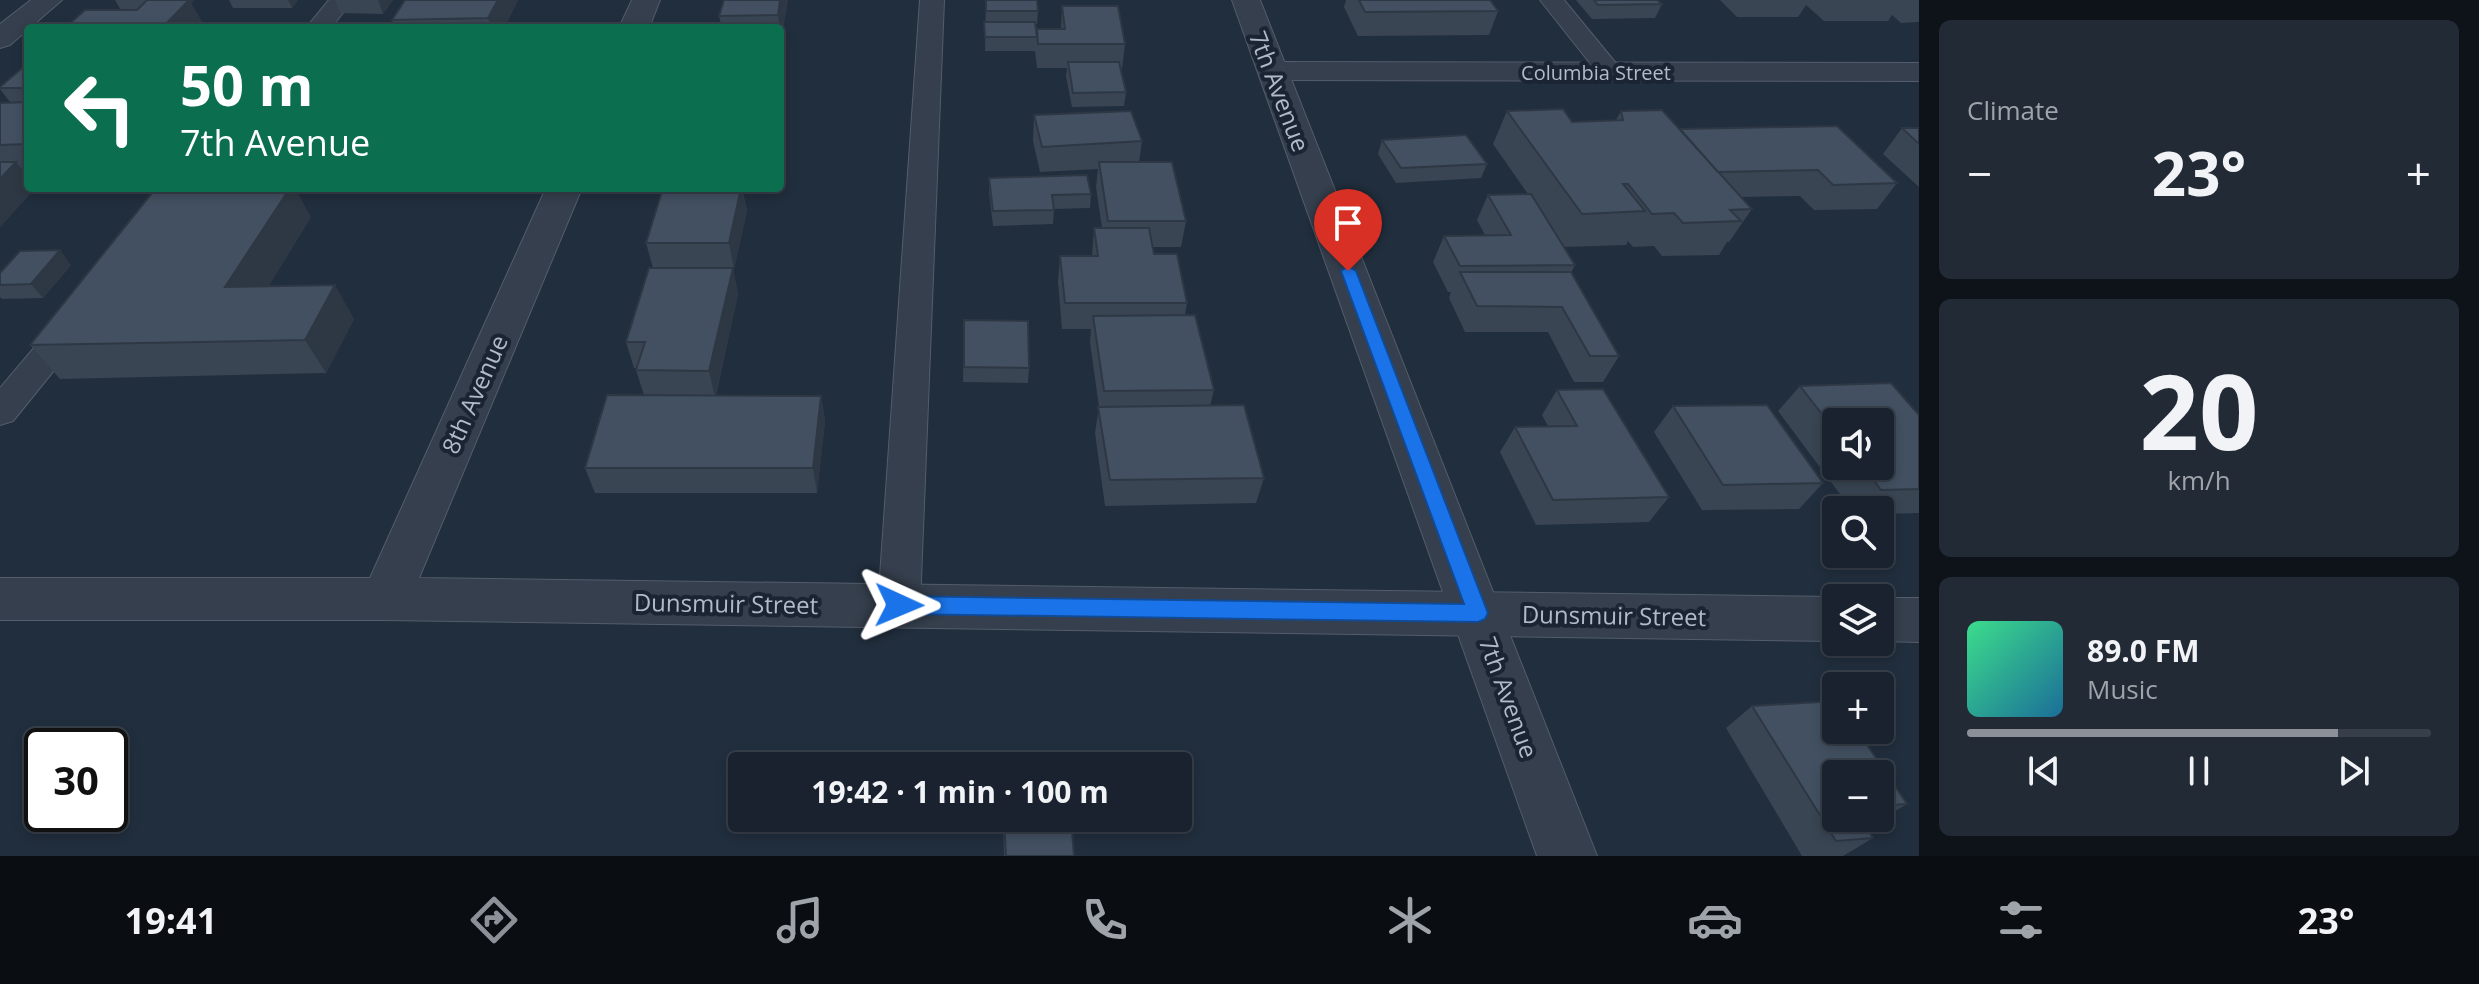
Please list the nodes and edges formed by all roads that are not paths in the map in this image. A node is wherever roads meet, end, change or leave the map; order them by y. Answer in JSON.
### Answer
{"nodes":[{"id":1,"x":48,"y":0,"type":"edge"},
{"id":2,"x":341,"y":0,"type":"edge"},
{"id":3,"x":646,"y":0,"type":"edge"},
{"id":4,"x":932,"y":0,"type":"edge"},
{"id":5,"x":1246,"y":0,"type":"edge"},
{"id":6,"x":1552,"y":0,"type":"edge"},
{"id":7,"x":321,"y":24,"type":"edge"},
{"id":8,"x":636,"y":24,"type":"edge"},
{"id":9,"x":0,"y":39,"type":"edge"},
{"id":10,"x":1273,"y":71,"type":"junction"},
{"id":11,"x":1610,"y":72,"type":"junction"},
{"id":12,"x":1919,"y":72,"type":"edge"},
{"id":13,"x":562,"y":192,"type":"edge"},
{"id":14,"x":88,"y":306,"type":"edge"},
{"id":15,"x":0,"y":412,"type":"edge"},
{"id":16,"x":0,"y":599,"type":"edge"},
{"id":17,"x":385,"y":599,"type":"junction"},
{"id":18,"x":899,"y":605,"type":"junction"},
{"id":19,"x":1478,"y":613,"type":"junction"},
{"id":20,"x":1822,"y":619,"type":"edge"},
{"id":21,"x":1894,"y":619,"type":"edge"},
{"id":22,"x":1919,"y":620,"type":"edge"},
{"id":23,"x":1567,"y":856,"type":"edge"}],
"edges":[{"from":1,"to":9,"type":"street"},
{"from":2,"to":7,"type":"lane"},
{"from":3,"to":8,"type":"street"},
{"from":4,"to":18,"type":"lane"},
{"from":5,"to":10,"type":"street","name":"7th Avenue"},
{"from":6,"to":11,"type":"lane"},
{"from":10,"to":11,"type":"street","name":"Columbia Street"},
{"from":10,"to":19,"type":"street","name":"7th Avenue"},
{"from":11,"to":12,"type":"street","name":"Columbia Street"},
{"from":13,"to":17,"type":"street","name":"8th Avenue"},
{"from":14,"to":15,"type":"lane"},
{"from":16,"to":17,"type":"street","name":"Dunsmuir Street"},
{"from":17,"to":18,"type":"street","name":"Dunsmuir Street"},
{"from":18,"to":19,"type":"street","name":"Dunsmuir Street"},
{"from":19,"to":20,"type":"street","name":"Dunsmuir Street"},
{"from":19,"to":23,"type":"street","name":"7th Avenue"},
{"from":21,"to":22,"type":"street"}]}
